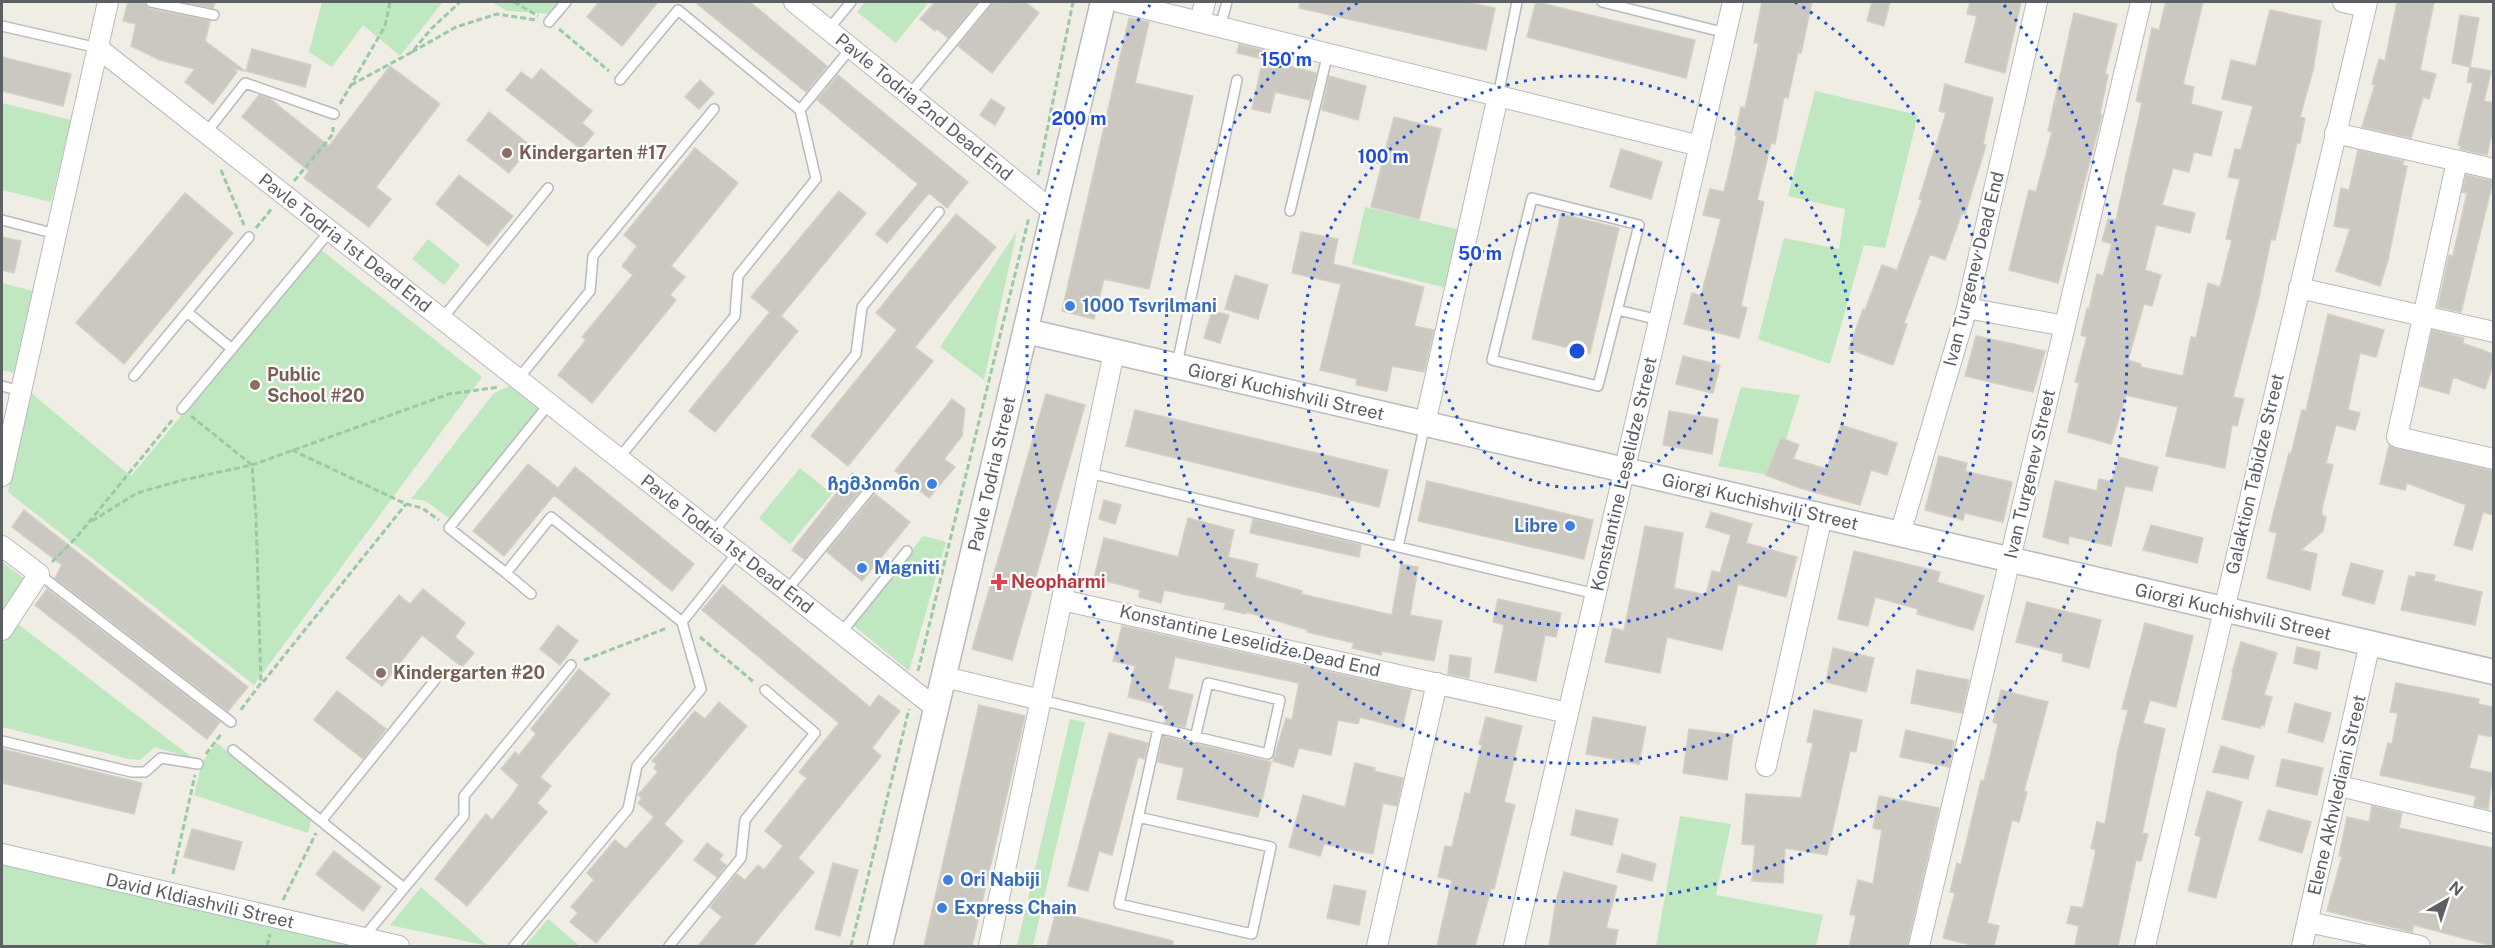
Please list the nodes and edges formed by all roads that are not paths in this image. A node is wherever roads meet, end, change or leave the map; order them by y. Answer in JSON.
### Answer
{"nodes":[{"id":1,"x":108,"y":2,"type":"edge"},
{"id":2,"x":151,"y":2,"type":"edge"},
{"id":3,"x":566,"y":2,"type":"edge"},
{"id":4,"x":794,"y":2,"type":"edge"},
{"id":5,"x":851,"y":2,"type":"edge"},
{"id":6,"x":986,"y":2,"type":"edge"},
{"id":7,"x":1103,"y":2,"type":"edge"},
{"id":8,"x":1119,"y":2,"type":"edge"},
{"id":9,"x":1205,"y":2,"type":"edge"},
{"id":10,"x":1227,"y":2,"type":"edge"},
{"id":11,"x":1516,"y":2,"type":"edge"},
{"id":12,"x":1602,"y":2,"type":"edge"},
{"id":13,"x":1733,"y":2,"type":"edge"},
{"id":14,"x":2037,"y":2,"type":"edge"},
{"id":15,"x":2141,"y":2,"type":"edge"},
{"id":16,"x":2343,"y":2,"type":"edge"},
{"id":17,"x":2367,"y":4,"type":"edge"},
{"id":18,"x":214,"y":15,"type":"dead end"},
{"id":19,"x":549,"y":22,"type":"road end"},
{"id":20,"x":1200,"y":22,"type":"junction"},
{"id":21,"x":2,"y":26,"type":"edge"},
{"id":22,"x":1220,"y":27,"type":"junction"},
{"id":23,"x":828,"y":30,"type":"junction"},
{"id":24,"x":1726,"y":33,"type":"junction"},
{"id":25,"x":98,"y":48,"type":"junction"},
{"id":26,"x":851,"y":48,"type":"junction"},
{"id":27,"x":1328,"y":53,"type":"junction"},
{"id":28,"x":620,"y":80,"type":"road end"},
{"id":29,"x":1237,"y":80,"type":"dead end"},
{"id":30,"x":909,"y":95,"type":"junction"},
{"id":31,"x":1498,"y":96,"type":"junction"},
{"id":32,"x":714,"y":110,"type":"dead end"},
{"id":33,"x":800,"y":110,"type":"junction"},
{"id":34,"x":334,"y":114,"type":"road end"},
{"id":35,"x":206,"y":133,"type":"junction"},
{"id":36,"x":2335,"y":134,"type":"junction"},
{"id":37,"x":1700,"y":146,"type":"junction"},
{"id":38,"x":2457,"y":161,"type":"junction"},
{"id":39,"x":2493,"y":169,"type":"edge"},
{"id":40,"x":548,"y":188,"type":"dead end"},
{"id":41,"x":1290,"y":211,"type":"dead end"},
{"id":42,"x":939,"y":212,"type":"dead end"},
{"id":43,"x":1054,"y":212,"type":"junction"},
{"id":44,"x":2,"y":220,"type":"edge"},
{"id":45,"x":330,"y":231,"type":"junction"},
{"id":46,"x":56,"y":234,"type":"junction"},
{"id":47,"x":249,"y":237,"type":"road end"},
{"id":48,"x":2299,"y":288,"type":"junction"},
{"id":49,"x":1967,"y":308,"type":"junction"},
{"id":50,"x":1618,"y":310,"type":"junction"},
{"id":51,"x":187,"y":312,"type":"junction"},
{"id":52,"x":2423,"y":316,"type":"junction"},
{"id":53,"x":442,"y":319,"type":"junction"},
{"id":54,"x":1659,"y":320,"type":"junction"},
{"id":55,"x":2065,"y":326,"type":"junction"},
{"id":56,"x":1026,"y":331,"type":"junction"},
{"id":57,"x":2493,"y":332,"type":"edge"},
{"id":58,"x":232,"y":349,"type":"junction"},
{"id":59,"x":1114,"y":352,"type":"junction"},
{"id":60,"x":1176,"y":366,"type":"junction"},
{"id":61,"x":134,"y":376,"type":"dead end"},
{"id":62,"x":518,"y":379,"type":"junction"},
{"id":63,"x":11,"y":388,"type":"edge"},
{"id":64,"x":549,"y":404,"type":"junction"},
{"id":65,"x":182,"y":409,"type":"road end"},
{"id":66,"x":1425,"y":424,"type":"junction"},
{"id":67,"x":619,"y":458,"type":"junction"},
{"id":68,"x":2493,"y":459,"type":"edge"},
{"id":69,"x":1624,"y":470,"type":"junction"},
{"id":70,"x":1089,"y":473,"type":"junction"},
{"id":71,"x":2,"y":476,"type":"edge"},
{"id":72,"x":871,"y":488,"type":"dead end"},
{"id":73,"x":1822,"y":516,"type":"junction"},
{"id":74,"x":712,"y":532,"type":"junction"},
{"id":75,"x":1900,"y":534,"type":"junction"},
{"id":76,"x":2,"y":546,"type":"edge"},
{"id":77,"x":1398,"y":547,"type":"junction"},
{"id":78,"x":907,"y":550,"type":"dead end"},
{"id":79,"x":738,"y":552,"type":"junction"},
{"id":80,"x":2010,"y":560,"type":"junction"},
{"id":81,"x":506,"y":573,"type":"junction"},
{"id":82,"x":39,"y":574,"type":"junction"},
{"id":83,"x":787,"y":590,"type":"junction"},
{"id":84,"x":531,"y":594,"type":"dead end"},
{"id":85,"x":1596,"y":594,"type":"junction"},
{"id":86,"x":1062,"y":600,"type":"junction"},
{"id":87,"x":2224,"y":609,"type":"junction"},
{"id":88,"x":682,"y":622,"type":"junction"},
{"id":89,"x":2,"y":630,"type":"edge"},
{"id":90,"x":841,"y":633,"type":"junction"},
{"id":91,"x":2370,"y":643,"type":"junction"},
{"id":92,"x":571,"y":665,"type":"road end"},
{"id":93,"x":2493,"y":672,"type":"edge"},
{"id":94,"x":944,"y":677,"type":"junction"},
{"id":95,"x":435,"y":680,"type":"dead end"},
{"id":96,"x":1437,"y":683,"type":"junction"},
{"id":97,"x":765,"y":690,"type":"road end"},
{"id":98,"x":1041,"y":700,"type":"junction"},
{"id":99,"x":937,"y":709,"type":"junction"},
{"id":100,"x":1568,"y":713,"type":"junction"},
{"id":101,"x":231,"y":722,"type":"road end"},
{"id":102,"x":1158,"y":729,"type":"junction"},
{"id":103,"x":1195,"y":738,"type":"junction"},
{"id":104,"x":2,"y":741,"type":"edge"},
{"id":105,"x":233,"y":750,"type":"dead end"},
{"id":106,"x":198,"y":764,"type":"road end"},
{"id":107,"x":1766,"y":766,"type":"dead end"},
{"id":108,"x":2340,"y":786,"type":"junction"},
{"id":109,"x":1138,"y":817,"type":"junction"},
{"id":110,"x":322,"y":820,"type":"junction"},
{"id":111,"x":2493,"y":823,"type":"edge"},
{"id":112,"x":2,"y":855,"type":"edge"},
{"id":113,"x":404,"y":888,"type":"junction"},
{"id":114,"x":2308,"y":922,"type":"junction"},
{"id":115,"x":363,"y":938,"type":"junction"},
{"id":116,"x":399,"y":946,"type":"edge"},
{"id":117,"x":514,"y":946,"type":"edge"},
{"id":118,"x":669,"y":946,"type":"edge"},
{"id":119,"x":880,"y":946,"type":"edge"},
{"id":120,"x":989,"y":946,"type":"edge"},
{"id":121,"x":1377,"y":946,"type":"edge"},
{"id":122,"x":1514,"y":946,"type":"edge"},
{"id":123,"x":1919,"y":946,"type":"edge"},
{"id":124,"x":2145,"y":946,"type":"edge"},
{"id":125,"x":2302,"y":946,"type":"edge"},
{"id":126,"x":2420,"y":946,"type":"edge"}],
"edges":[{"from":1,"to":25,"type":"street"},
{"from":2,"to":18,"type":"lane"},
{"from":3,"to":19,"type":"lane"},
{"from":4,"to":23,"type":"street","name":"Pavle Todria 2nd Dead End"},
{"from":5,"to":23,"type":"lane"},
{"from":6,"to":30,"type":"lane"},
{"from":7,"to":43,"type":"street","name":"Pavle Todria Street"},
{"from":8,"to":20,"type":"street"},
{"from":9,"to":20,"type":"street"},
{"from":10,"to":22,"type":"lane"},
{"from":11,"to":31,"type":"lane"},
{"from":12,"to":24,"type":"lane"},
{"from":13,"to":24,"type":"street","name":"Konstantine Leselidze Street"},
{"from":14,"to":49,"type":"street","name":"Ivan Turgenev Dead End"},
{"from":15,"to":55,"type":"street","name":"Ivan Turgenev Street"},
{"from":16,"to":17,"type":"street"},
{"from":17,"to":36,"type":"street","name":"Galaktion Tabidze Street"},
{"from":20,"to":22,"type":"street"},
{"from":21,"to":25,"type":"lane"},
{"from":22,"to":27,"type":"street"},
{"from":23,"to":26,"type":"street","name":"Pavle Todria 2nd Dead End"},
{"from":24,"to":37,"type":"street","name":"Konstantine Leselidze Street"},
{"from":25,"to":35,"type":"street","name":"Pavle Todria 1st Dead End"},
{"from":25,"to":46,"type":"street"},
{"from":26,"to":30,"type":"street","name":"Pavle Todria 2nd Dead End"},
{"from":26,"to":33,"type":"lane"},
{"from":27,"to":31,"type":"street"},
{"from":27,"to":41,"type":"lane"},
{"from":28,"to":33,"type":"lane"},
{"from":29,"to":60,"type":"lane"},
{"from":30,"to":43,"type":"street","name":"Pavle Todria 2nd Dead End"},
{"from":31,"to":37,"type":"street"},
{"from":31,"to":66,"type":"street"},
{"from":32,"to":62,"type":"lane"},
{"from":33,"to":67,"type":"lane"},
{"from":34,"to":35,"type":"lane"},
{"from":35,"to":45,"type":"street","name":"Pavle Todria 1st Dead End"},
{"from":36,"to":38,"type":"street"},
{"from":36,"to":48,"type":"street","name":"Galaktion Tabidze Street"},
{"from":37,"to":54,"type":"street","name":"Konstantine Leselidze Street"},
{"from":38,"to":39,"type":"street"},
{"from":38,"to":52,"type":"street"},
{"from":40,"to":53,"type":"lane"},
{"from":42,"to":74,"type":"lane"},
{"from":43,"to":56,"type":"street","name":"Pavle Todria Street"},
{"from":44,"to":46,"type":"lane"},
{"from":45,"to":53,"type":"street","name":"Pavle Todria 1st Dead End"},
{"from":45,"to":58,"type":"lane"},
{"from":46,"to":63,"type":"street"},
{"from":47,"to":51,"type":"lane"},
{"from":48,"to":52,"type":"street"},
{"from":48,"to":87,"type":"street","name":"Galaktion Tabidze Street"},
{"from":49,"to":55,"type":"street"},
{"from":49,"to":75,"type":"street","name":"Ivan Turgenev Dead End"},
{"from":50,"to":50,"type":"lane"},
{"from":50,"to":54,"type":"lane"},
{"from":51,"to":58,"type":"lane"},
{"from":51,"to":61,"type":"lane"},
{"from":52,"to":57,"type":"street"},
{"from":52,"to":68,"type":"street"},
{"from":53,"to":62,"type":"street","name":"Pavle Todria 1st Dead End"},
{"from":54,"to":69,"type":"street","name":"Konstantine Leselidze Street"},
{"from":55,"to":80,"type":"street","name":"Ivan Turgenev Street"},
{"from":56,"to":59,"type":"street","name":"Giorgi Kuchishvili Street"},
{"from":56,"to":94,"type":"street","name":"Pavle Todria Street"},
{"from":58,"to":65,"type":"lane"},
{"from":59,"to":60,"type":"street","name":"Giorgi Kuchishvili Street"},
{"from":59,"to":70,"type":"street"},
{"from":60,"to":66,"type":"street","name":"Giorgi Kuchishvili Street"},
{"from":62,"to":64,"type":"street","name":"Pavle Todria 1st Dead End"},
{"from":63,"to":71,"type":"street"},
{"from":64,"to":67,"type":"street","name":"Pavle Todria 1st Dead End"},
{"from":64,"to":81,"type":"lane"},
{"from":66,"to":69,"type":"street","name":"Giorgi Kuchishvili Street"},
{"from":66,"to":77,"type":"lane"},
{"from":67,"to":74,"type":"street","name":"Pavle Todria 1st Dead End"},
{"from":69,"to":73,"type":"street","name":"Giorgi Kuchishvili Street"},
{"from":69,"to":85,"type":"street","name":"Konstantine Leselidze Street"},
{"from":70,"to":77,"type":"lane"},
{"from":70,"to":86,"type":"street"},
{"from":72,"to":83,"type":"lane"},
{"from":73,"to":75,"type":"street","name":"Giorgi Kuchishvili Street"},
{"from":73,"to":107,"type":"street"},
{"from":74,"to":79,"type":"street","name":"Pavle Todria 1st Dead End"},
{"from":75,"to":80,"type":"street","name":"Giorgi Kuchishvili Street"},
{"from":76,"to":82,"type":"street"},
{"from":77,"to":85,"type":"lane"},
{"from":78,"to":90,"type":"lane"},
{"from":79,"to":83,"type":"street","name":"Pavle Todria 1st Dead End"},
{"from":79,"to":88,"type":"lane"},
{"from":80,"to":87,"type":"street","name":"Giorgi Kuchishvili Street"},
{"from":80,"to":123,"type":"street","name":"Ivan Turgenev Street"},
{"from":81,"to":84,"type":"lane"},
{"from":81,"to":88,"type":"lane"},
{"from":82,"to":89,"type":"street"},
{"from":82,"to":101,"type":"lane"},
{"from":83,"to":90,"type":"street","name":"Pavle Todria 1st Dead End"},
{"from":85,"to":100,"type":"street","name":"Konstantine Leselidze Street"},
{"from":86,"to":96,"type":"street","name":"Konstantine Leselidze Dead End"},
{"from":86,"to":98,"type":"street"},
{"from":87,"to":91,"type":"street","name":"Giorgi Kuchishvili Street"},
{"from":87,"to":124,"type":"street","name":"Galaktion Tabidze Street"},
{"from":88,"to":117,"type":"lane"},
{"from":90,"to":99,"type":"street","name":"Pavle Todria 1st Dead End"},
{"from":91,"to":93,"type":"street","name":"Giorgi Kuchishvili Street"},
{"from":91,"to":108,"type":"street","name":"Elene Akhvlediani Street"},
{"from":92,"to":113,"type":"lane"},
{"from":94,"to":98,"type":"street"},
{"from":94,"to":99,"type":"street","name":"Pavle Todria Street"},
{"from":95,"to":110,"type":"lane"},
{"from":96,"to":100,"type":"street","name":"Konstantine Leselidze Dead End"},
{"from":96,"to":121,"type":"street"},
{"from":97,"to":118,"type":"lane"},
{"from":98,"to":102,"type":"lane"},
{"from":98,"to":120,"type":"street"},
{"from":99,"to":119,"type":"street","name":"Pavle Todria Street"},
{"from":100,"to":122,"type":"street","name":"Konstantine Leselidze Street"},
{"from":102,"to":103,"type":"lane"},
{"from":102,"to":109,"type":"lane"},
{"from":103,"to":103,"type":"lane"},
{"from":104,"to":106,"type":"lane"},
{"from":105,"to":110,"type":"lane"},
{"from":108,"to":111,"type":"street"},
{"from":108,"to":114,"type":"street","name":"Elene Akhvlediani Street"},
{"from":109,"to":109,"type":"lane"},
{"from":110,"to":113,"type":"lane"},
{"from":112,"to":115,"type":"street","name":"David Kldiashvili Street"},
{"from":113,"to":115,"type":"lane"},
{"from":114,"to":125,"type":"street","name":"Elene Akhvlediani Street"},
{"from":114,"to":126,"type":"street"},
{"from":115,"to":116,"type":"street","name":"David Kldiashvili Street"}]}
